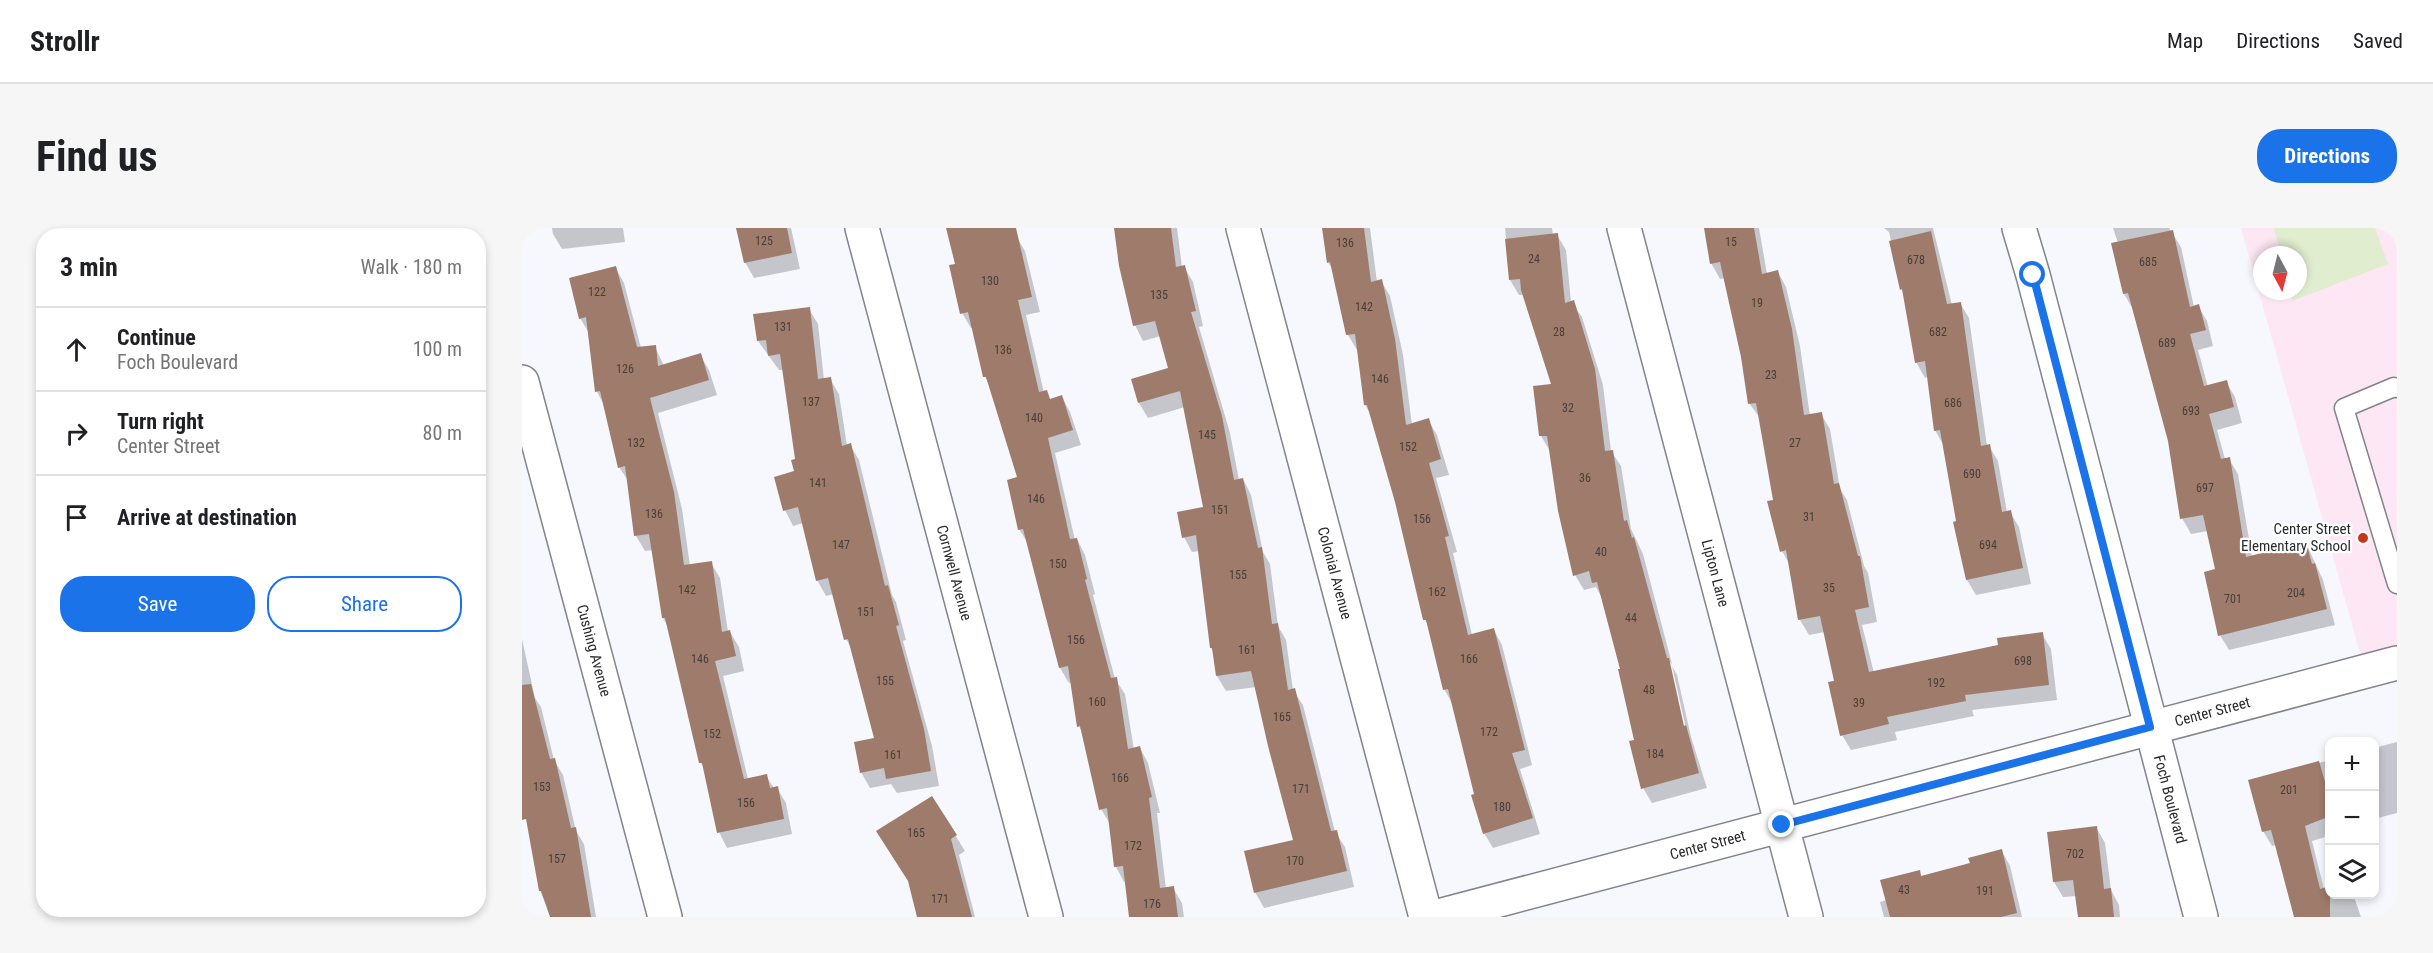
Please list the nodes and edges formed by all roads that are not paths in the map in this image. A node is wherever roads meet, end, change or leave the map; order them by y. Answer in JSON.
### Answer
{"nodes":[{"id":1,"x":862,"y":228,"type":"edge"},
{"id":2,"x":1243,"y":228,"type":"edge"},
{"id":3,"x":1624,"y":228,"type":"edge"},
{"id":4,"x":2019,"y":228,"type":"edge"},
{"id":5,"x":522,"y":382,"type":"edge"},
{"id":6,"x":2397,"y":388,"type":"edge"},
{"id":7,"x":2397,"y":584,"type":"edge"},
{"id":8,"x":2397,"y":663,"type":"edge"},
{"id":9,"x":2150,"y":727,"type":"junction"},
{"id":10,"x":1782,"y":825,"type":"junction"},
{"id":11,"x":665,"y":917,"type":"edge"},
{"id":12,"x":1046,"y":917,"type":"edge"},
{"id":13,"x":1426,"y":917,"type":"edge"},
{"id":14,"x":1436,"y":917,"type":"edge"},
{"id":15,"x":1806,"y":917,"type":"edge"},
{"id":16,"x":2201,"y":917,"type":"edge"}],
"edges":[{"from":1,"to":12,"type":"street","name":"Cornwell Avenue"},
{"from":2,"to":13,"type":"street","name":"Colonial Avenue"},
{"from":3,"to":10,"type":"street","name":"Lipton Lane"},
{"from":4,"to":9,"type":"street","name":"Foch Boulevard"},
{"from":5,"to":11,"type":"street","name":"Cushing Avenue"},
{"from":6,"to":7,"type":"lane"},
{"from":8,"to":9,"type":"street","name":"Center Street"},
{"from":9,"to":10,"type":"street","name":"Center Street"},
{"from":9,"to":16,"type":"street","name":"Foch Boulevard"},
{"from":10,"to":14,"type":"street","name":"Center Street"},
{"from":10,"to":15,"type":"street","name":"Lipton Lane"}]}
